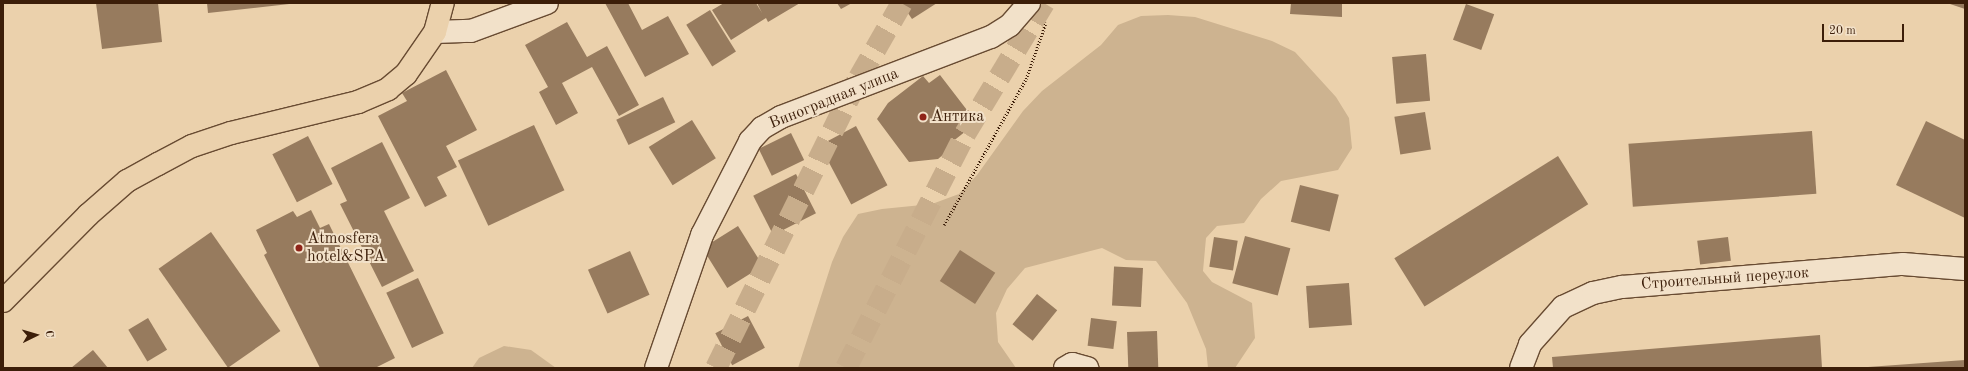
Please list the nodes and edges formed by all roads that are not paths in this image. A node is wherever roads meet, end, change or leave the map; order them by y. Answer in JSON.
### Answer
{"nodes":[{"id":1,"x":443,"y":3,"type":"edge"},
{"id":2,"x":547,"y":3,"type":"edge"},
{"id":3,"x":1029,"y":3,"type":"edge"},
{"id":4,"x":435,"y":32,"type":"junction"},
{"id":5,"x":1965,"y":269,"type":"edge"},
{"id":6,"x":3,"y":301,"type":"edge"},
{"id":7,"x":656,"y":368,"type":"edge"},
{"id":8,"x":1065,"y":368,"type":"edge"},
{"id":9,"x":1087,"y":368,"type":"edge"},
{"id":10,"x":1522,"y":368,"type":"edge"}],
"edges":[{"from":1,"to":4,"type":"main road"},
{"from":2,"to":4,"type":"street"},
{"from":3,"to":7,"type":"street","name":"Виноградная улица"},
{"from":4,"to":6,"type":"main road"},
{"from":5,"to":10,"type":"street","name":"Строительный переулок"},
{"from":8,"to":9,"type":"street"}]}
